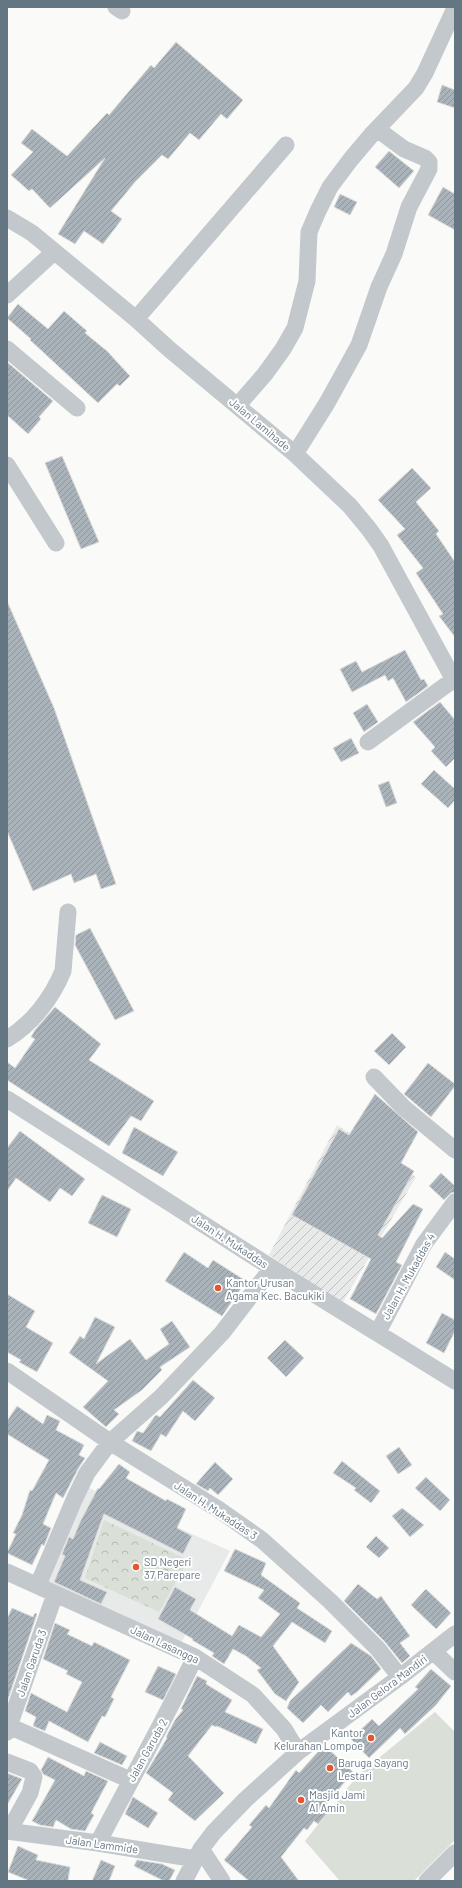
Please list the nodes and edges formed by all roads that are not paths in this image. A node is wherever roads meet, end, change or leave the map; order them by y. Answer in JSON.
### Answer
{"nodes":[{"id":1,"x":455,"y":8,"type":"edge"},
{"id":2,"x":377,"y":129,"type":"junction"},
{"id":3,"x":286,"y":145,"type":"dead end"},
{"id":4,"x":7,"y":218,"type":"edge"},
{"id":5,"x":54,"y":252,"type":"junction"},
{"id":6,"x":7,"y":295,"type":"edge"},
{"id":7,"x":136,"y":319,"type":"junction"},
{"id":8,"x":7,"y":349,"type":"edge"},
{"id":9,"x":238,"y":405,"type":"junction"},
{"id":10,"x":77,"y":408,"type":"dead end"},
{"id":11,"x":295,"y":454,"type":"junction"},
{"id":12,"x":7,"y":465,"type":"edge"},
{"id":13,"x":56,"y":543,"type":"dead end"},
{"id":14,"x":454,"y":681,"type":"edge"},
{"id":15,"x":368,"y":742,"type":"dead end"},
{"id":16,"x":68,"y":912,"type":"dead end"},
{"id":17,"x":7,"y":1039,"type":"edge"},
{"id":18,"x":374,"y":1077,"type":"dead end"},
{"id":19,"x":7,"y":1098,"type":"edge"},
{"id":20,"x":455,"y":1150,"type":"edge"},
{"id":21,"x":455,"y":1202,"type":"edge"},
{"id":22,"x":448,"y":1221,"type":"edge"},
{"id":23,"x":272,"y":1268,"type":"junction"},
{"id":24,"x":378,"y":1332,"type":"junction"},
{"id":25,"x":7,"y":1371,"type":"edge"},
{"id":26,"x":455,"y":1381,"type":"edge"},
{"id":27,"x":110,"y":1442,"type":"junction"},
{"id":28,"x":7,"y":1572,"type":"edge"},
{"id":29,"x":38,"y":1586,"type":"junction"},
{"id":30,"x":55,"y":1594,"type":"junction"},
{"id":31,"x":455,"y":1634,"type":"edge"},
{"id":32,"x":433,"y":1651,"type":"junction"},
{"id":33,"x":195,"y":1657,"type":"junction"},
{"id":34,"x":455,"y":1672,"type":"edge"},
{"id":35,"x":400,"y":1677,"type":"junction"},
{"id":36,"x":8,"y":1729,"type":"edge"},
{"id":37,"x":298,"y":1752,"type":"junction"},
{"id":38,"x":7,"y":1762,"type":"edge"},
{"id":39,"x":130,"y":1780,"type":"junction"},
{"id":40,"x":8,"y":1831,"type":"edge"},
{"id":41,"x":98,"y":1843,"type":"junction"},
{"id":42,"x":455,"y":1853,"type":"edge"},
{"id":43,"x":199,"y":1854,"type":"junction"},
{"id":44,"x":184,"y":1881,"type":"edge"},
{"id":45,"x":222,"y":1881,"type":"edge"},
{"id":46,"x":427,"y":1881,"type":"edge"}],
"edges":[{"from":1,"to":2,"type":"street"},
{"from":2,"to":9,"type":"street"},
{"from":2,"to":11,"type":"street"},
{"from":3,"to":7,"type":"street"},
{"from":4,"to":5,"type":"street","name":"Jalan Lamihade"},
{"from":5,"to":6,"type":"street"},
{"from":5,"to":7,"type":"street","name":"Jalan Lamihade"},
{"from":7,"to":9,"type":"street","name":"Jalan Lamihade"},
{"from":8,"to":10,"type":"street"},
{"from":9,"to":11,"type":"street","name":"Jalan Lamihade"},
{"from":11,"to":14,"type":"street","name":"Jalan Lamihade"},
{"from":12,"to":13,"type":"street"},
{"from":14,"to":15,"type":"street"},
{"from":16,"to":17,"type":"street"},
{"from":18,"to":20,"type":"street"},
{"from":19,"to":23,"type":"street","name":"Jalan H. Mukaddas"},
{"from":21,"to":22,"type":"street","name":"Jalan H. Mukaddas 4"},
{"from":22,"to":24,"type":"street","name":"Jalan H. Mukaddas 4"},
{"from":23,"to":24,"type":"street","name":"Jalan H. Mukaddas"},
{"from":23,"to":27,"type":"street"},
{"from":24,"to":26,"type":"street","name":"Jalan H. Mukaddas"},
{"from":25,"to":27,"type":"street","name":"Jalan H. Mukaddas 3"},
{"from":27,"to":29,"type":"street"},
{"from":27,"to":35,"type":"street","name":"Jalan H. Mukaddas 3"},
{"from":28,"to":29,"type":"street","name":"Jalan Lasangga"},
{"from":29,"to":30,"type":"street","name":"Jalan Lasangga"},
{"from":30,"to":33,"type":"street","name":"Jalan Lasangga"},
{"from":30,"to":36,"type":"street","name":"Jalan Garuda 3"},
{"from":31,"to":32,"type":"street","name":"Jalan Gelora Mandiri"},
{"from":32,"to":34,"type":"street"},
{"from":32,"to":35,"type":"street","name":"Jalan Gelora Mandiri"},
{"from":33,"to":37,"type":"street","name":"Jalan Lasangga"},
{"from":33,"to":39,"type":"street","name":"Jalan Garuda 2"},
{"from":35,"to":37,"type":"street","name":"Jalan Gelora Mandiri"},
{"from":36,"to":39,"type":"street"},
{"from":37,"to":43,"type":"street","name":"Jalan Gelora Mandiri"},
{"from":38,"to":40,"type":"street"},
{"from":39,"to":41,"type":"street","name":"Jalan Garuda 2"},
{"from":40,"to":41,"type":"street","name":"Jalan Lammide"},
{"from":41,"to":43,"type":"street","name":"Jalan Lammide"},
{"from":42,"to":46,"type":"street"},
{"from":43,"to":44,"type":"street","name":"Jalan Gelora Mandiri"},
{"from":43,"to":45,"type":"street"}]}
